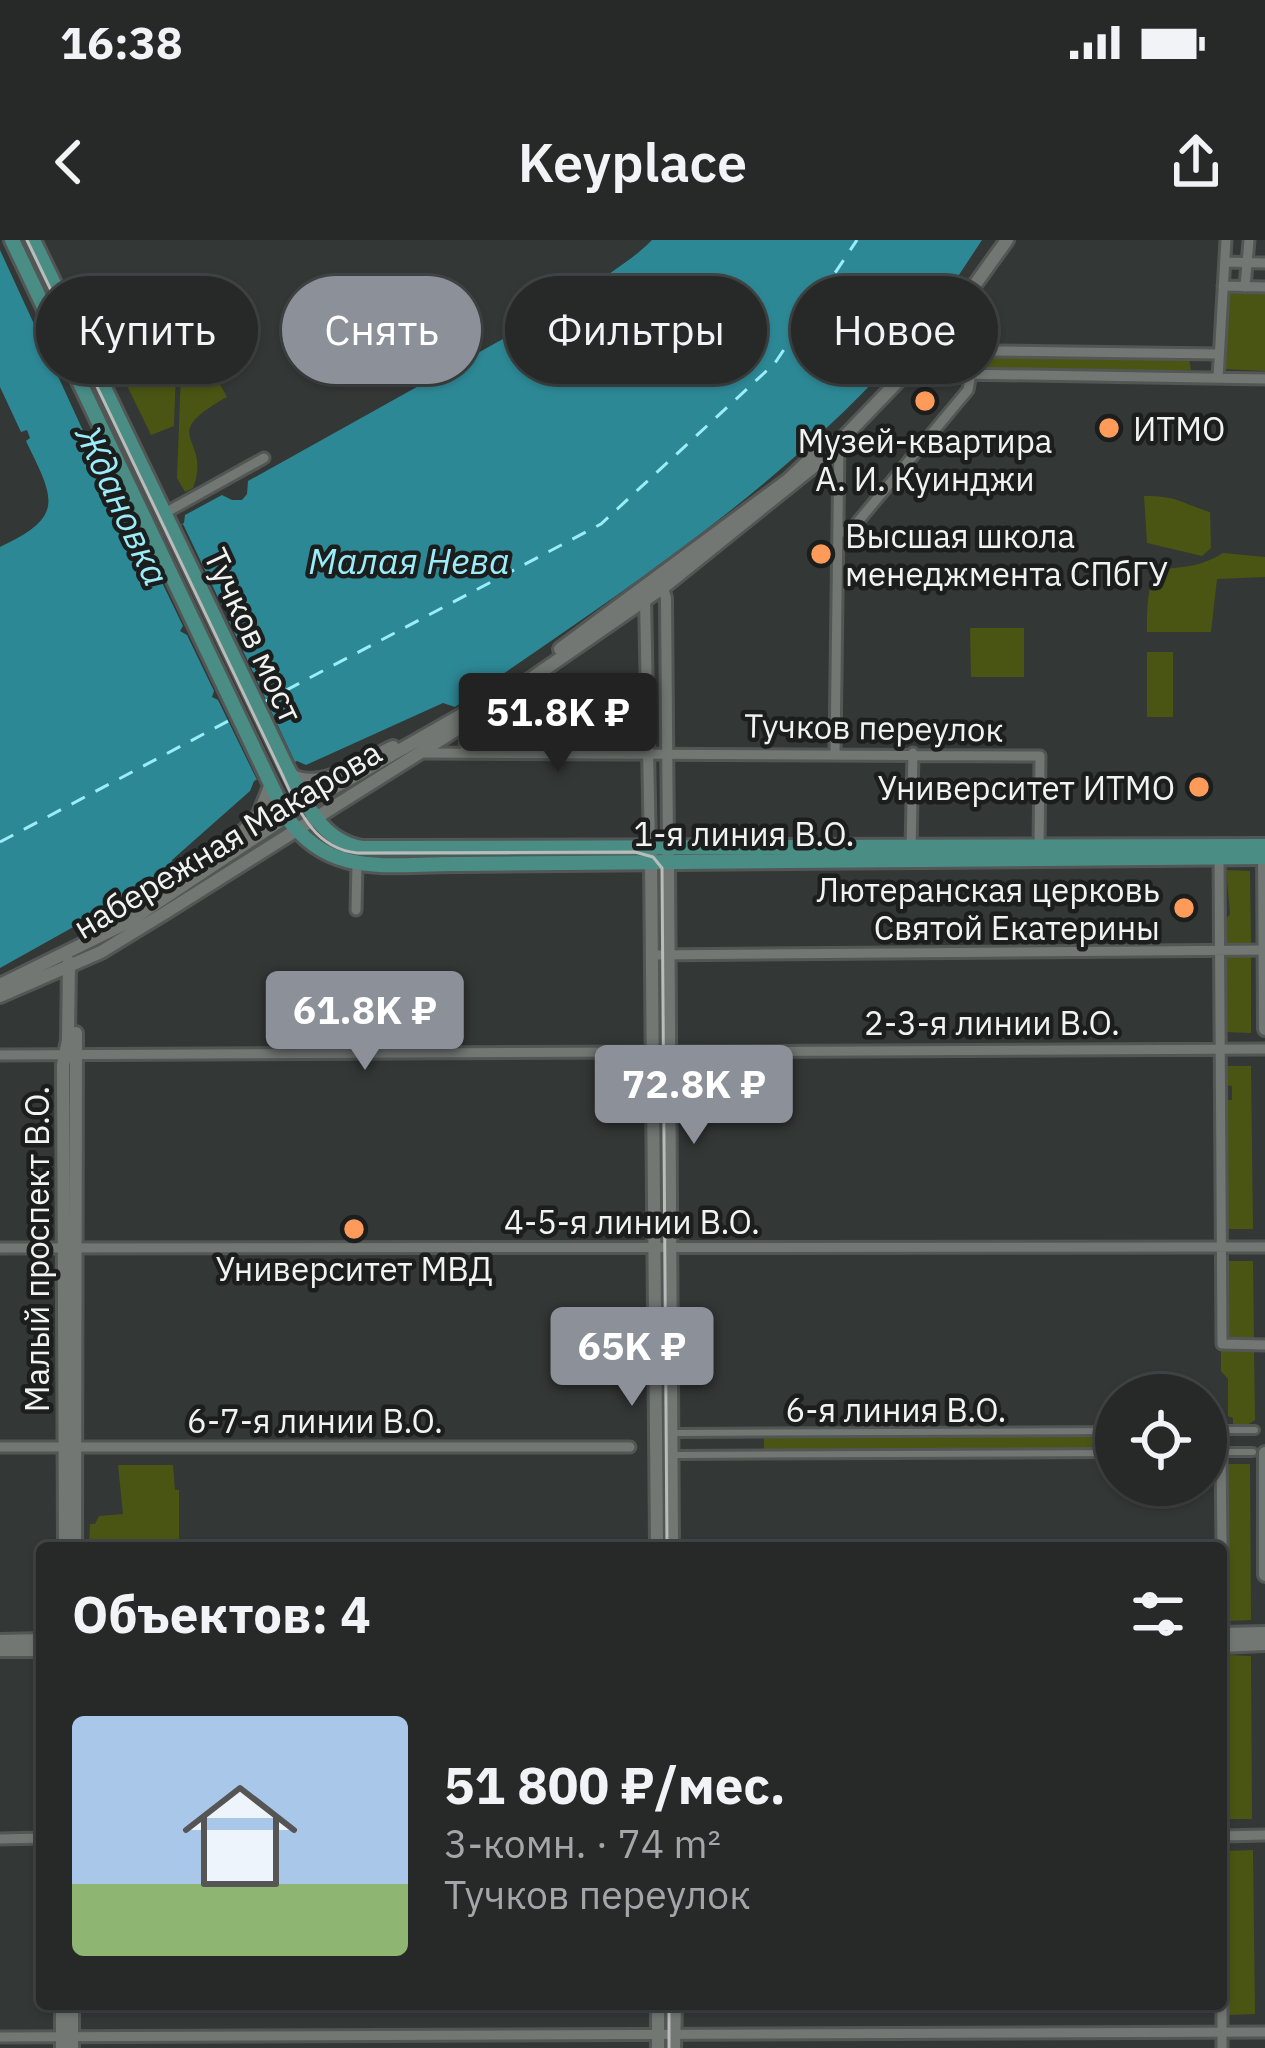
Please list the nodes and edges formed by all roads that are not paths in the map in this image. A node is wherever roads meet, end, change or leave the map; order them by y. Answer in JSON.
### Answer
{"nodes":[{"id":1,"x":12,"y":240,"type":"edge"},
{"id":2,"x":33,"y":240,"type":"edge"},
{"id":3,"x":1003,"y":240,"type":"edge"},
{"id":4,"x":1226,"y":240,"type":"edge"},
{"id":5,"x":1249,"y":240,"type":"edge"},
{"id":6,"x":1225,"y":262,"type":"junction"},
{"id":7,"x":1247,"y":262,"type":"junction"},
{"id":8,"x":1265,"y":262,"type":"edge"},
{"id":9,"x":977,"y":276,"type":"edge"},
{"id":10,"x":1223,"y":286,"type":"junction"},
{"id":11,"x":1245,"y":287,"type":"junction"},
{"id":12,"x":1265,"y":287,"type":"edge"},
{"id":13,"x":998,"y":351,"type":"edge"},
{"id":14,"x":1219,"y":354,"type":"junction"},
{"id":15,"x":998,"y":375,"type":"edge"},
{"id":16,"x":1218,"y":378,"type":"junction"},
{"id":17,"x":1265,"y":379,"type":"edge"},
{"id":18,"x":892,"y":384,"type":"edge"},
{"id":19,"x":893,"y":384,"type":"edge"},
{"id":20,"x":970,"y":384,"type":"edge"},
{"id":21,"x":839,"y":443,"type":"junction"},
{"id":22,"x":820,"y":456,"type":"junction"},
{"id":23,"x":264,"y":458,"type":"dead end"},
{"id":24,"x":840,"y":471,"type":"junction"},
{"id":25,"x":169,"y":520,"type":"junction"},
{"id":26,"x":838,"y":533,"type":"junction"},
{"id":27,"x":654,"y":588,"type":"junction"},
{"id":28,"x":467,"y":723,"type":"junction"},
{"id":29,"x":418,"y":747,"type":"junction"},
{"id":30,"x":472,"y":752,"type":"junction"},
{"id":31,"x":648,"y":752,"type":"junction"},
{"id":32,"x":667,"y":752,"type":"junction"},
{"id":33,"x":835,"y":753,"type":"junction"},
{"id":34,"x":913,"y":753,"type":"junction"},
{"id":35,"x":288,"y":770,"type":"junction"},
{"id":36,"x":269,"y":780,"type":"junction"},
{"id":37,"x":307,"y":803,"type":"junction"},
{"id":38,"x":334,"y":808,"type":"junction"},
{"id":39,"x":286,"y":816,"type":"junction"},
{"id":40,"x":317,"y":818,"type":"junction"},
{"id":41,"x":296,"y":830,"type":"junction"},
{"id":42,"x":329,"y":836,"type":"junction"},
{"id":43,"x":1264,"y":846,"type":"edge"},
{"id":44,"x":1038,"y":852,"type":"junction"},
{"id":45,"x":911,"y":853,"type":"junction"},
{"id":46,"x":659,"y":854,"type":"junction"},
{"id":47,"x":1219,"y":857,"type":"junction"},
{"id":48,"x":1264,"y":857,"type":"edge"},
{"id":49,"x":357,"y":863,"type":"junction"},
{"id":50,"x":210,"y":868,"type":"junction"},
{"id":51,"x":356,"y":910,"type":"dead end"},
{"id":52,"x":1265,"y":950,"type":"edge"},
{"id":53,"x":1220,"y":951,"type":"junction"},
{"id":54,"x":661,"y":955,"type":"junction"},
{"id":55,"x":75,"y":959,"type":"junction"},
{"id":56,"x":0,"y":985,"type":"edge"},
{"id":57,"x":0,"y":996,"type":"edge"},
{"id":58,"x":1265,"y":1028,"type":"edge"},
{"id":59,"x":1265,"y":1048,"type":"edge"},
{"id":60,"x":1220,"y":1049,"type":"junction"},
{"id":61,"x":662,"y":1050,"type":"junction"},
{"id":62,"x":70,"y":1053,"type":"junction"},
{"id":63,"x":0,"y":1055,"type":"edge"},
{"id":64,"x":68,"y":1247,"type":"junction"},
{"id":65,"x":656,"y":1247,"type":"junction"},
{"id":66,"x":1222,"y":1247,"type":"junction"},
{"id":67,"x":1265,"y":1247,"type":"edge"},
{"id":68,"x":0,"y":1248,"type":"edge"},
{"id":69,"x":671,"y":1248,"type":"junction"},
{"id":70,"x":1265,"y":1345,"type":"edge"},
{"id":71,"x":1227,"y":1430,"type":"edge"},
{"id":72,"x":1255,"y":1430,"type":"dead end"},
{"id":73,"x":1095,"y":1431,"type":"edge"},
{"id":74,"x":677,"y":1433,"type":"dead end"},
{"id":75,"x":70,"y":1446,"type":"junction"},
{"id":76,"x":0,"y":1447,"type":"edge"},
{"id":77,"x":629,"y":1447,"type":"dead end"},
{"id":78,"x":1227,"y":1452,"type":"edge"},
{"id":79,"x":1259,"y":1452,"type":"edge"},
{"id":80,"x":1095,"y":1453,"type":"edge"},
{"id":81,"x":677,"y":1455,"type":"dead end"},
{"id":82,"x":1221,"y":1506,"type":"edge"},
{"id":83,"x":65,"y":1542,"type":"edge"},
{"id":84,"x":74,"y":1542,"type":"edge"},
{"id":85,"x":657,"y":1542,"type":"edge"},
{"id":86,"x":672,"y":1542,"type":"edge"},
{"id":87,"x":1221,"y":1542,"type":"edge"},
{"id":88,"x":1265,"y":1575,"type":"edge"},
{"id":89,"x":1227,"y":1634,"type":"edge"},
{"id":90,"x":1265,"y":1634,"type":"edge"},
{"id":91,"x":0,"y":1640,"type":"edge"},
{"id":92,"x":36,"y":1640,"type":"edge"},
{"id":93,"x":1265,"y":1644,"type":"edge"},
{"id":94,"x":1227,"y":1646,"type":"edge"},
{"id":95,"x":0,"y":1650,"type":"edge"},
{"id":96,"x":36,"y":1650,"type":"edge"},
{"id":97,"x":1227,"y":1835,"type":"edge"},
{"id":98,"x":1265,"y":1835,"type":"edge"},
{"id":99,"x":36,"y":1838,"type":"edge"},
{"id":100,"x":0,"y":1839,"type":"edge"},
{"id":101,"x":63,"y":2010,"type":"edge"},
{"id":102,"x":71,"y":2010,"type":"edge"},
{"id":103,"x":658,"y":2010,"type":"edge"},
{"id":104,"x":675,"y":2010,"type":"edge"},
{"id":105,"x":1222,"y":2010,"type":"edge"},
{"id":106,"x":1222,"y":2032,"type":"junction"},
{"id":107,"x":1265,"y":2032,"type":"edge"},
{"id":108,"x":0,"y":2037,"type":"edge"},
{"id":109,"x":658,"y":2041,"type":"edge"},
{"id":110,"x":675,"y":2041,"type":"edge"},
{"id":111,"x":67,"y":2042,"type":"edge"},
{"id":112,"x":1222,"y":2048,"type":"edge"}],
"edges":[{"from":1,"to":36,"type":"main road","name":"Тучков мост"},
{"from":2,"to":25,"type":"main road","name":"Тучков мост"},
{"from":3,"to":9,"type":"main road","name":"набережная Макарова"},
{"from":4,"to":6,"type":"street"},
{"from":5,"to":7,"type":"street"},
{"from":6,"to":7,"type":"street"},
{"from":6,"to":10,"type":"street"},
{"from":7,"to":8,"type":"street"},
{"from":7,"to":11,"type":"street"},
{"from":10,"to":11,"type":"street"},
{"from":10,"to":14,"type":"street"},
{"from":11,"to":12,"type":"street"},
{"from":13,"to":14,"type":"street"},
{"from":14,"to":16,"type":"street"},
{"from":15,"to":16,"type":"street"},
{"from":16,"to":17,"type":"street"},
{"from":18,"to":22,"type":"main road","name":"набережная Макарова"},
{"from":19,"to":21,"type":"main road","name":"набережная Макарова"},
{"from":20,"to":26,"type":"street"},
{"from":21,"to":22,"type":"main road","name":"набережная Макарова"},
{"from":21,"to":24,"type":"street"},
{"from":22,"to":24,"type":"street"},
{"from":22,"to":27,"type":"main road","name":"набережная Макарова"},
{"from":23,"to":25,"type":"street"},
{"from":24,"to":26,"type":"street"},
{"from":25,"to":35,"type":"main road","name":"Тучков мост"},
{"from":26,"to":33,"type":"street"},
{"from":27,"to":28,"type":"main road","name":"набережная Макарова"},
{"from":27,"to":29,"type":"main road","name":"набережная Макарова"},
{"from":27,"to":31,"type":"street"},
{"from":27,"to":32,"type":"street"},
{"from":28,"to":29,"type":"main road","name":"набережная Макарова"},
{"from":28,"to":30,"type":"street"},
{"from":29,"to":30,"type":"street","name":"Тучков переулок"},
{"from":29,"to":35,"type":"main road"},
{"from":29,"to":37,"type":"main road","name":"набережная Макарова"},
{"from":29,"to":38,"type":"main road","name":"набережная Макарова"},
{"from":30,"to":31,"type":"street","name":"Тучков переулок"},
{"from":31,"to":32,"type":"street","name":"Тучков переулок"},
{"from":31,"to":46,"type":"street"},
{"from":32,"to":33,"type":"street","name":"Тучков переулок"},
{"from":32,"to":46,"type":"street"},
{"from":33,"to":34,"type":"street","name":"Тучков переулок"},
{"from":34,"to":44,"type":"street","name":"Тучков переулок"},
{"from":34,"to":45,"type":"street"},
{"from":35,"to":37,"type":"main road","name":"Тучков мост"},
{"from":36,"to":39,"type":"main road","name":"1-я линия В.О."},
{"from":36,"to":50,"type":"main road"},
{"from":37,"to":39,"type":"main road","name":"набережная Макарова"},
{"from":37,"to":40,"type":"main road","name":"Тучков мост"},
{"from":38,"to":40,"type":"main road","name":"набережная Макарова"},
{"from":38,"to":42,"type":"main road"},
{"from":39,"to":41,"type":"main road","name":"1-я линия В.О."},
{"from":39,"to":50,"type":"main road","name":"набережная Макарова"},
{"from":40,"to":41,"type":"main road","name":"набережная Макарова"},
{"from":40,"to":42,"type":"main road","name":"Тучков мост"},
{"from":41,"to":49,"type":"main road","name":"1-я линия В.О."},
{"from":41,"to":55,"type":"main road","name":"набережная Макарова"},
{"from":42,"to":46,"type":"main road"},
{"from":43,"to":44,"type":"main road"},
{"from":43,"to":48,"type":"main road"},
{"from":44,"to":45,"type":"main road","name":"1-я линия В.О."},
{"from":44,"to":47,"type":"main road","name":"1-я линия В.О."},
{"from":45,"to":46,"type":"main road","name":"1-я линия В.О."},
{"from":46,"to":49,"type":"main road","name":"1-я линия В.О."},
{"from":46,"to":54,"type":"main road"},
{"from":47,"to":48,"type":"main road","name":"1-я линия В.О."},
{"from":47,"to":53,"type":"street"},
{"from":48,"to":52,"type":"main road"},
{"from":49,"to":51,"type":"street"},
{"from":50,"to":55,"type":"main road","name":"набережная Макарова"},
{"from":52,"to":53,"type":"street"},
{"from":52,"to":58,"type":"main road"},
{"from":53,"to":54,"type":"street"},
{"from":53,"to":60,"type":"street"},
{"from":54,"to":61,"type":"main road"},
{"from":55,"to":56,"type":"main road","name":"набережная Макарова"},
{"from":55,"to":57,"type":"main road","name":"набережная Макарова"},
{"from":55,"to":62,"type":"main road","name":"Малый проспект В.О."},
{"from":59,"to":60,"type":"street","name":"2-3-я линии В.О."},
{"from":60,"to":61,"type":"street","name":"2-3-я линии В.О."},
{"from":60,"to":66,"type":"street"},
{"from":61,"to":62,"type":"street","name":"2-3-я линии В.О."},
{"from":61,"to":65,"type":"main road"},
{"from":61,"to":69,"type":"main road"},
{"from":62,"to":63,"type":"street","name":"2-3-я линии В.О."},
{"from":62,"to":64,"type":"main road","name":"Малый проспект В.О."},
{"from":64,"to":65,"type":"street","name":"4-5-я линии В.О."},
{"from":64,"to":68,"type":"street","name":"4-5-я линии В.О."},
{"from":64,"to":75,"type":"main road","name":"Малый проспект В.О."},
{"from":65,"to":69,"type":"street","name":"4-5-я линии В.О."},
{"from":65,"to":85,"type":"main road"},
{"from":66,"to":67,"type":"street","name":"4-5-я линии В.О."},
{"from":66,"to":69,"type":"street","name":"4-5-я линии В.О."},
{"from":66,"to":70,"type":"street"},
{"from":69,"to":86,"type":"main road"},
{"from":71,"to":72,"type":"street"},
{"from":73,"to":74,"type":"street","name":"6-я линия В.О."},
{"from":75,"to":76,"type":"street","name":"6-7-я линии В.О."},
{"from":75,"to":77,"type":"street","name":"6-7-я линии В.О."},
{"from":75,"to":83,"type":"main road","name":"Малый проспект В.О."},
{"from":75,"to":84,"type":"main road","name":"Малый проспект В.О."},
{"from":78,"to":79,"type":"street"},
{"from":79,"to":88,"type":"main road"},
{"from":80,"to":81,"type":"street"},
{"from":82,"to":87,"type":"street"},
{"from":89,"to":90,"type":"main road"},
{"from":91,"to":92,"type":"main road"},
{"from":93,"to":94,"type":"main road"},
{"from":95,"to":96,"type":"main road"},
{"from":97,"to":98,"type":"street"},
{"from":99,"to":100,"type":"street"},
{"from":101,"to":111,"type":"main road"},
{"from":102,"to":111,"type":"main road"},
{"from":103,"to":109,"type":"main road"},
{"from":104,"to":110,"type":"main road"},
{"from":105,"to":106,"type":"street"},
{"from":106,"to":107,"type":"street"},
{"from":106,"to":110,"type":"street"},
{"from":106,"to":112,"type":"street"},
{"from":108,"to":111,"type":"street"},
{"from":109,"to":110,"type":"street"},
{"from":109,"to":111,"type":"street"}]}
